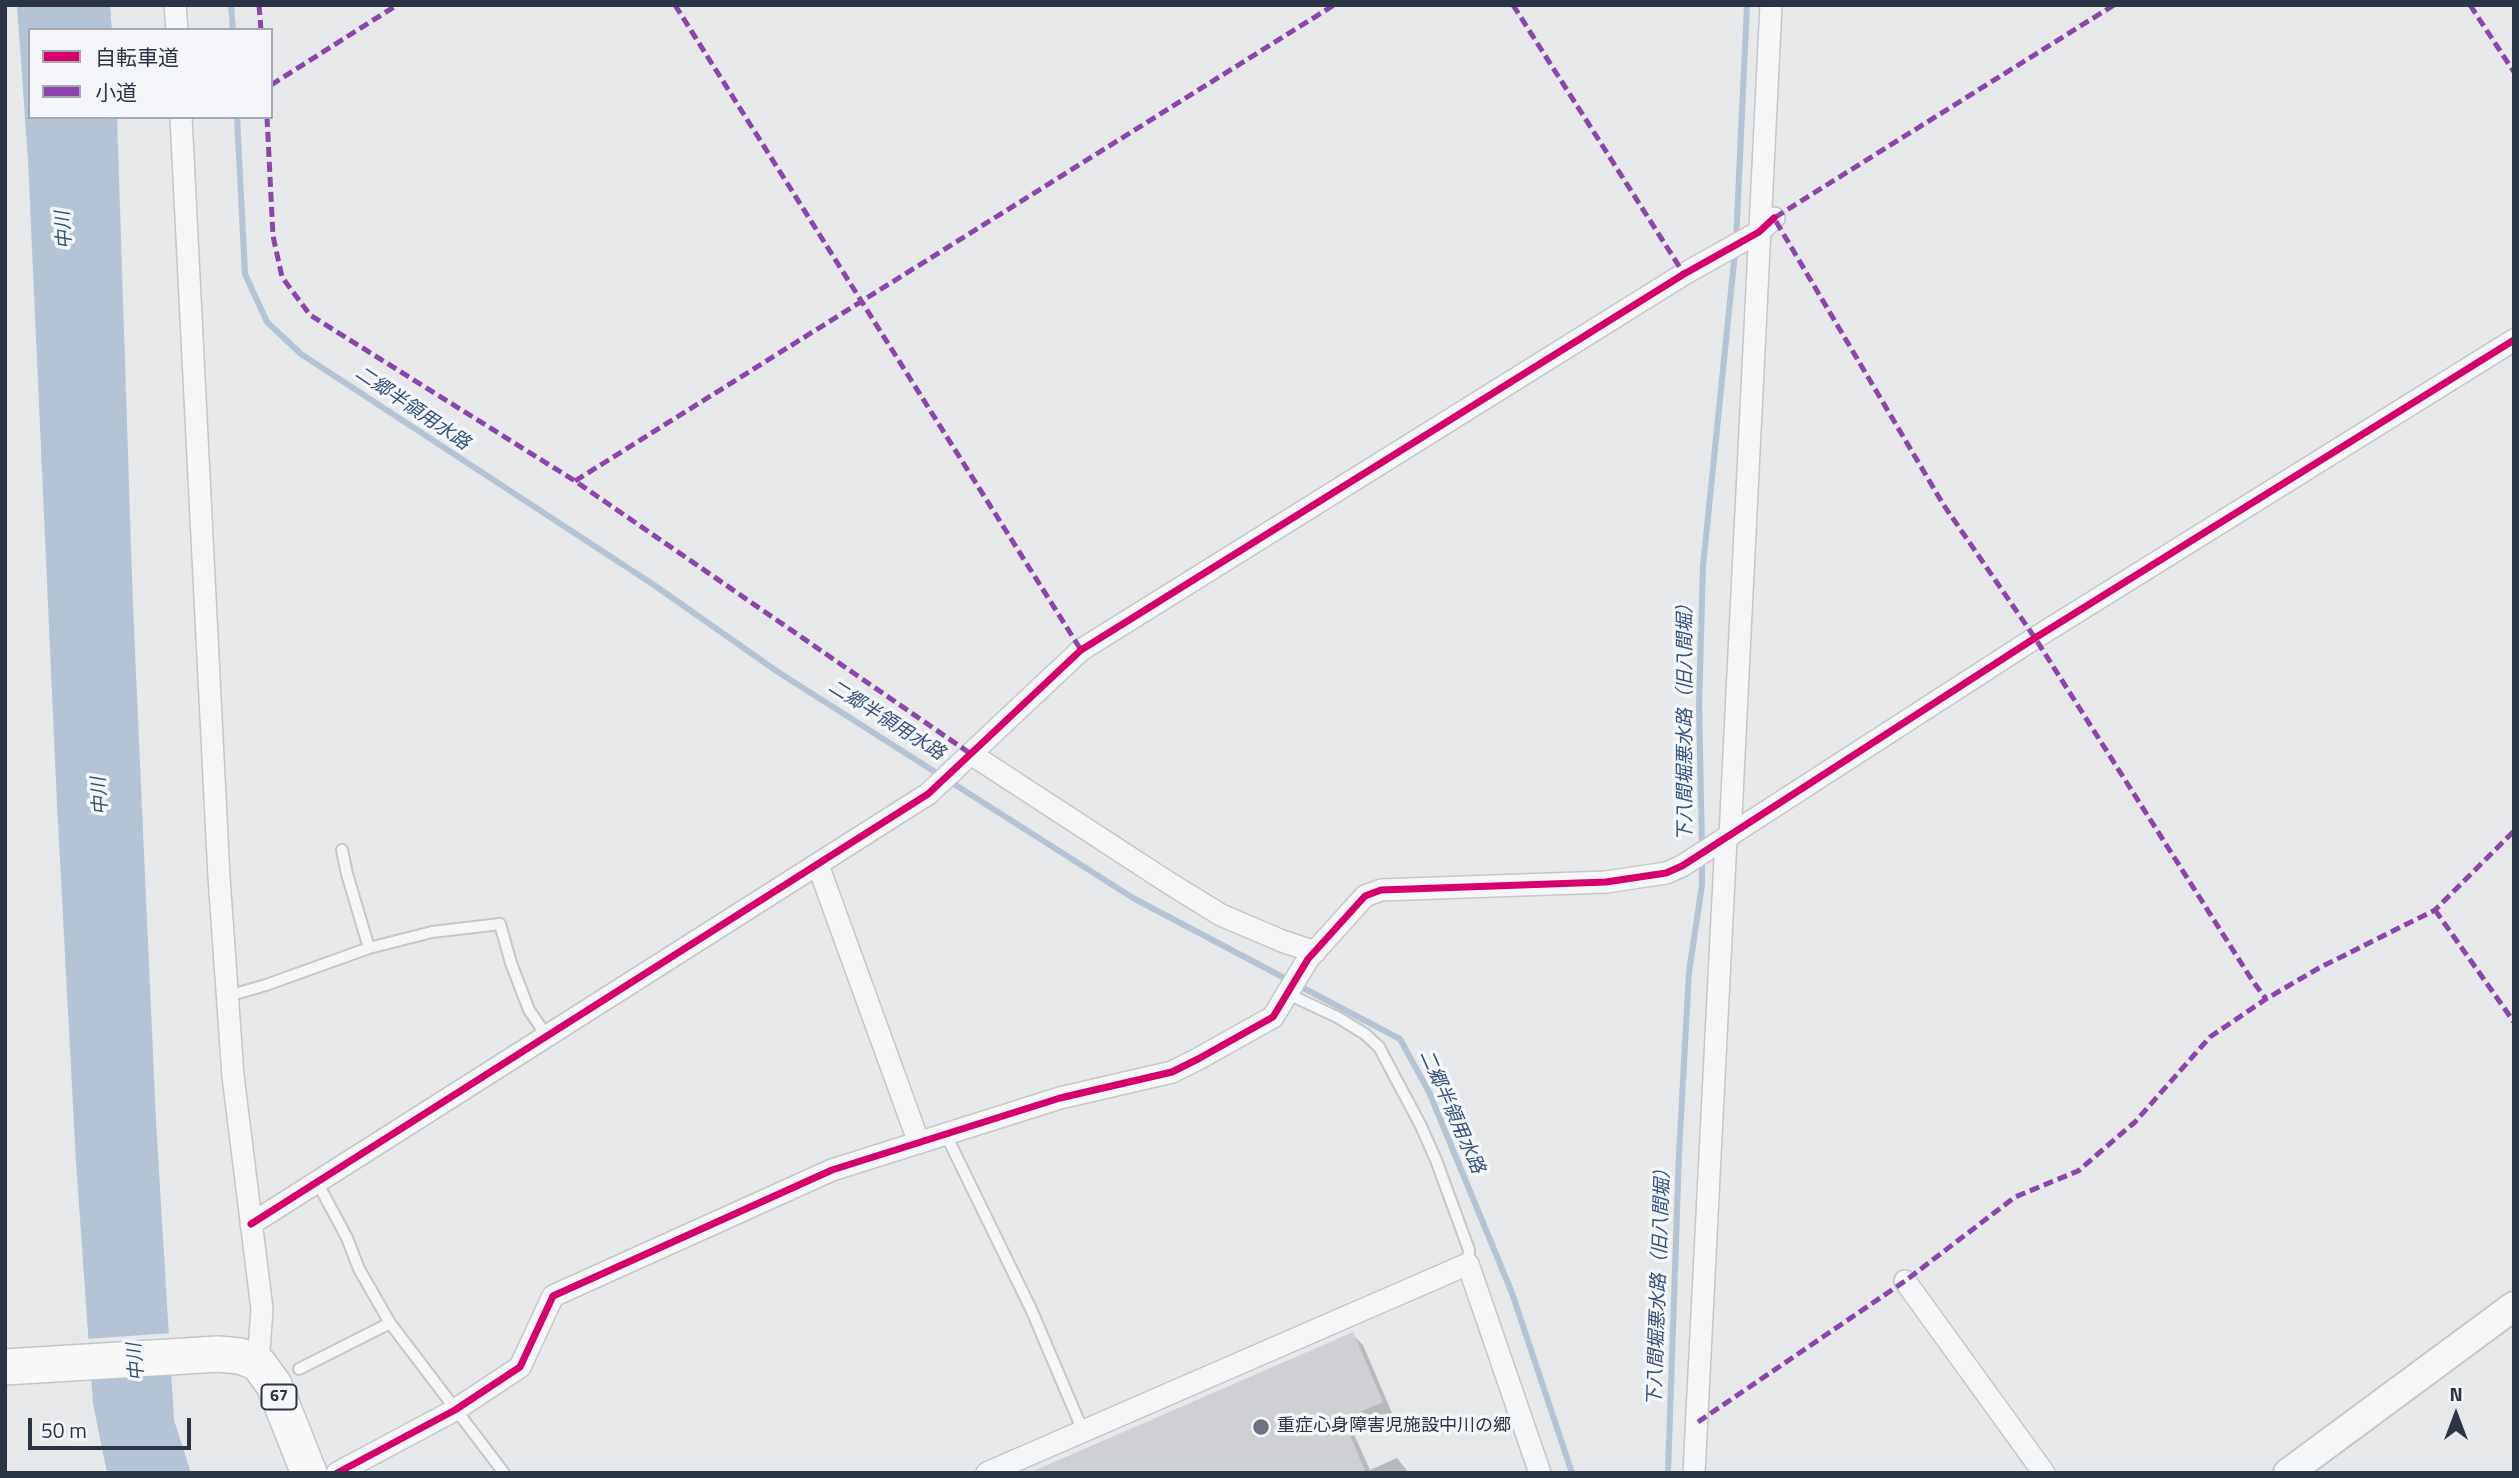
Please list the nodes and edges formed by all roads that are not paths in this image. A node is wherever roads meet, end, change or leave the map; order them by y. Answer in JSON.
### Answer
{"nodes":[{"id":1,"x":175,"y":5,"type":"edge"},
{"id":2,"x":1772,"y":5,"type":"edge"},
{"id":3,"x":177,"y":28,"type":"edge"},
{"id":4,"x":181,"y":119,"type":"edge"},
{"id":5,"x":1766,"y":225,"type":"junction"},
{"id":6,"x":2514,"y":340,"type":"edge"},
{"id":7,"x":971,"y":754,"type":"junction"},
{"id":8,"x":1725,"y":840,"type":"junction"},
{"id":9,"x":342,"y":850,"type":"dead end"},
{"id":10,"x":818,"y":865,"type":"junction"},
{"id":11,"x":369,"y":948,"type":"junction"},
{"id":12,"x":1312,"y":955,"type":"junction"},
{"id":13,"x":1288,"y":994,"type":"junction"},
{"id":14,"x":228,"y":996,"type":"junction"},
{"id":15,"x":546,"y":1035,"type":"junction"},
{"id":16,"x":946,"y":1135,"type":"junction"},
{"id":17,"x":919,"y":1143,"type":"junction"},
{"id":18,"x":316,"y":1180,"type":"junction"},
{"id":19,"x":251,"y":1224,"type":"junction"},
{"id":20,"x":1468,"y":1264,"type":"junction"},
{"id":21,"x":1905,"y":1281,"type":"dead end"},
{"id":22,"x":2514,"y":1306,"type":"edge"},
{"id":23,"x":390,"y":1323,"type":"junction"},
{"id":24,"x":258,"y":1363,"type":"junction"},
{"id":25,"x":5,"y":1367,"type":"edge"},
{"id":26,"x":299,"y":1369,"type":"dead end"},
{"id":27,"x":455,"y":1410,"type":"junction"},
{"id":28,"x":1083,"y":1431,"type":"junction"},
{"id":29,"x":309,"y":1473,"type":"edge"},
{"id":30,"x":337,"y":1473,"type":"edge"},
{"id":31,"x":504,"y":1473,"type":"edge"},
{"id":32,"x":987,"y":1473,"type":"edge"},
{"id":33,"x":1540,"y":1473,"type":"edge"},
{"id":34,"x":1694,"y":1473,"type":"edge"},
{"id":35,"x":2044,"y":1473,"type":"edge"},
{"id":36,"x":2288,"y":1473,"type":"edge"}],
"edges":[{"from":1,"to":3,"type":"street"},
{"from":2,"to":5,"type":"street"},
{"from":4,"to":14,"type":"street"},
{"from":5,"to":7,"type":"street"},
{"from":5,"to":8,"type":"street"},
{"from":6,"to":8,"type":"street"},
{"from":7,"to":10,"type":"street"},
{"from":7,"to":12,"type":"street"},
{"from":8,"to":12,"type":"street"},
{"from":8,"to":34,"type":"street"},
{"from":9,"to":11,"type":"lane"},
{"from":10,"to":15,"type":"street"},
{"from":10,"to":17,"type":"street"},
{"from":11,"to":14,"type":"lane"},
{"from":11,"to":15,"type":"lane"},
{"from":12,"to":13,"type":"street"},
{"from":13,"to":16,"type":"street"},
{"from":13,"to":20,"type":"lane"},
{"from":14,"to":19,"type":"street"},
{"from":15,"to":18,"type":"street"},
{"from":16,"to":17,"type":"street"},
{"from":16,"to":28,"type":"lane"},
{"from":17,"to":27,"type":"street"},
{"from":18,"to":19,"type":"street"},
{"from":18,"to":23,"type":"lane"},
{"from":19,"to":24,"type":"street"},
{"from":20,"to":28,"type":"street"},
{"from":20,"to":33,"type":"street"},
{"from":21,"to":35,"type":"street"},
{"from":22,"to":36,"type":"street"},
{"from":23,"to":26,"type":"lane"},
{"from":23,"to":27,"type":"lane"},
{"from":24,"to":25,"type":"main road","number":"67"},
{"from":24,"to":29,"type":"main road","number":"67"},
{"from":27,"to":30,"type":"street"},
{"from":27,"to":31,"type":"lane"},
{"from":28,"to":32,"type":"street"}]}
